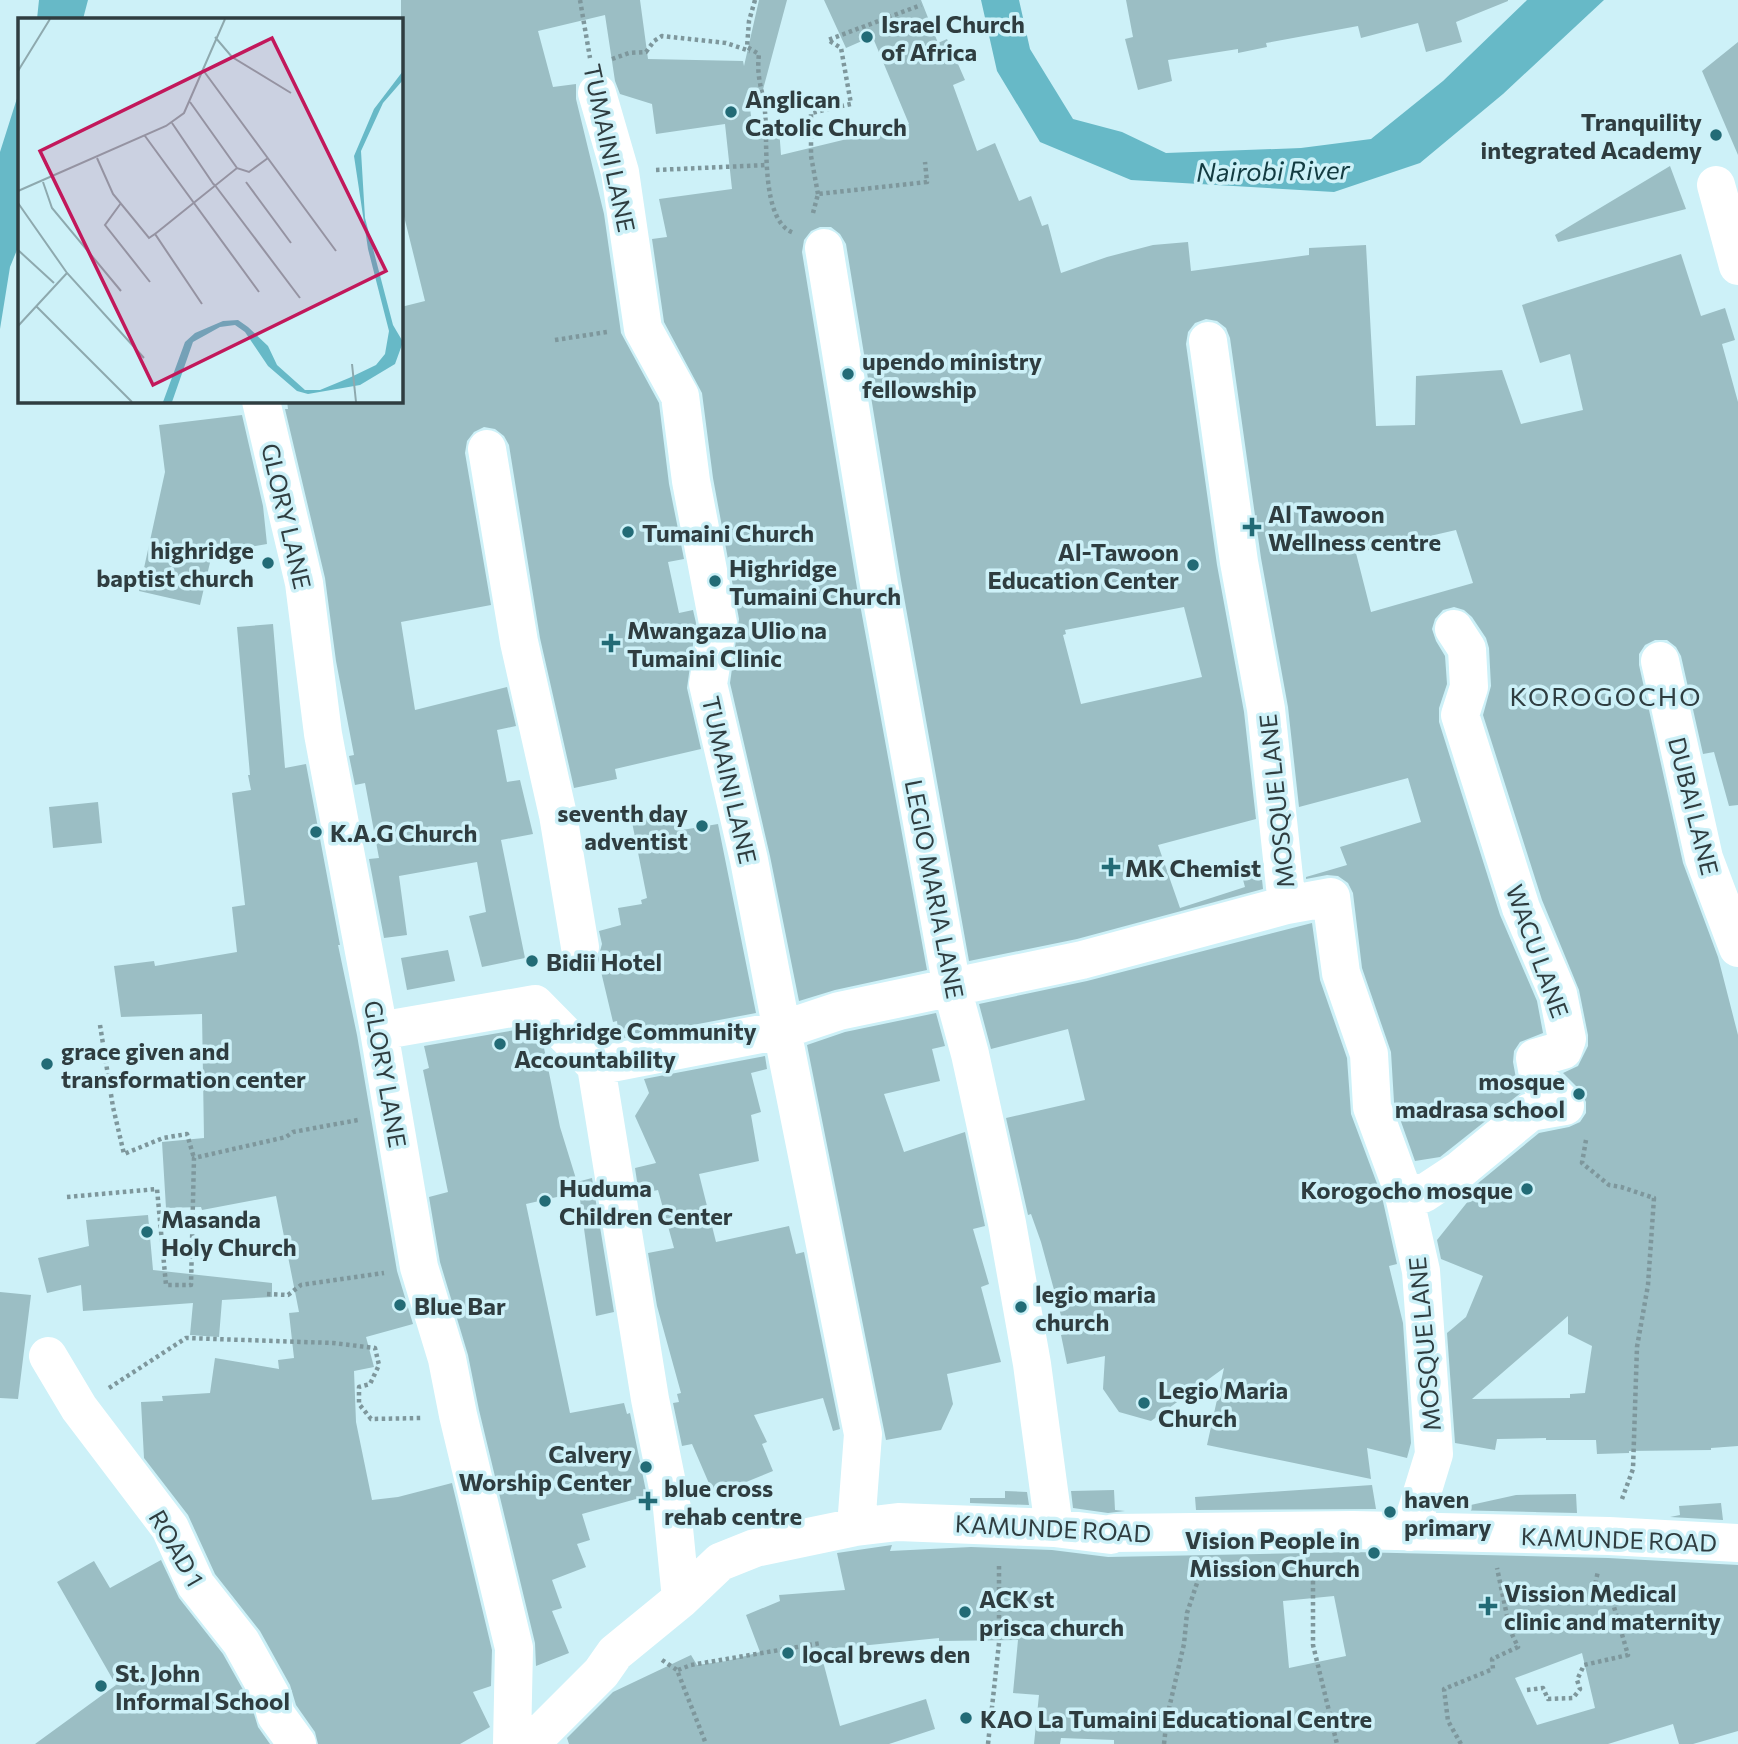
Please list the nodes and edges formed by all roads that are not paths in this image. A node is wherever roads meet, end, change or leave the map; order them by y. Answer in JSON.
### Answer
{"nodes":[{"id":1,"x":597,"y":93,"type":"road end"},
{"id":2,"x":1716,"y":185,"type":"dead end"},
{"id":3,"x":812,"y":233,"type":"road end"},
{"id":4,"x":1738,"y":266,"type":"edge"},
{"id":5,"x":1208,"y":341,"type":"dead end"},
{"id":6,"x":261,"y":402,"type":"edge"},
{"id":7,"x":487,"y":449,"type":"dead end"},
{"id":8,"x":1454,"y":629,"type":"dead end"},
{"id":9,"x":1660,"y":661,"type":"dead end"},
{"id":10,"x":1287,"y":905,"type":"junction"},
{"id":11,"x":580,"y":947,"type":"dead end"},
{"id":12,"x":1738,"y":948,"type":"edge"},
{"id":13,"x":952,"y":988,"type":"junction"},
{"id":14,"x":379,"y":1031,"type":"junction"},
{"id":15,"x":782,"y":1031,"type":"junction"},
{"id":16,"x":596,"y":1066,"type":"junction"},
{"id":17,"x":1403,"y":1191,"type":"junction"},
{"id":18,"x":48,"y":1356,"type":"dead end"},
{"id":19,"x":856,"y":1527,"type":"junction"},
{"id":20,"x":1054,"y":1528,"type":"junction"},
{"id":21,"x":1410,"y":1532,"type":"junction"},
{"id":22,"x":1738,"y":1543,"type":"edge"},
{"id":23,"x":681,"y":1599,"type":"junction"},
{"id":24,"x":297,"y":1744,"type":"edge"},
{"id":25,"x":512,"y":1744,"type":"edge"},
{"id":26,"x":530,"y":1744,"type":"edge"}],
"edges":[{"from":1,"to":15,"type":"street","name":"TUMAINI LANE"},
{"from":2,"to":4,"type":"street"},
{"from":3,"to":13,"type":"street","name":"LEGIO MARIA LANE"},
{"from":5,"to":10,"type":"street","name":"MOSQUE LANE"},
{"from":6,"to":14,"type":"street","name":"GLORY LANE"},
{"from":7,"to":11,"type":"street"},
{"from":8,"to":17,"type":"street","name":"WACU LANE"},
{"from":9,"to":12,"type":"street","name":"DUBAI LANE"},
{"from":10,"to":13,"type":"street"},
{"from":10,"to":17,"type":"street","name":"MOSQUE LANE"},
{"from":13,"to":15,"type":"street"},
{"from":13,"to":20,"type":"street","name":"LEGIO MARIA LANE"},
{"from":14,"to":16,"type":"street"},
{"from":14,"to":25,"type":"street","name":"GLORY LANE"},
{"from":15,"to":16,"type":"street"},
{"from":15,"to":19,"type":"street","name":"TUMAINI LANE"},
{"from":16,"to":23,"type":"street"},
{"from":17,"to":21,"type":"street","name":"MOSQUE LANE"},
{"from":18,"to":24,"type":"street","name":"ROAD 1"},
{"from":19,"to":20,"type":"street","name":"KAMUNDE ROAD"},
{"from":19,"to":23,"type":"street","name":"KAMUNDE ROAD"},
{"from":20,"to":21,"type":"street","name":"KAMUNDE ROAD"},
{"from":21,"to":22,"type":"street","name":"KAMUNDE ROAD"},
{"from":23,"to":26,"type":"street","name":"KAMUNDE ROAD"}]}
